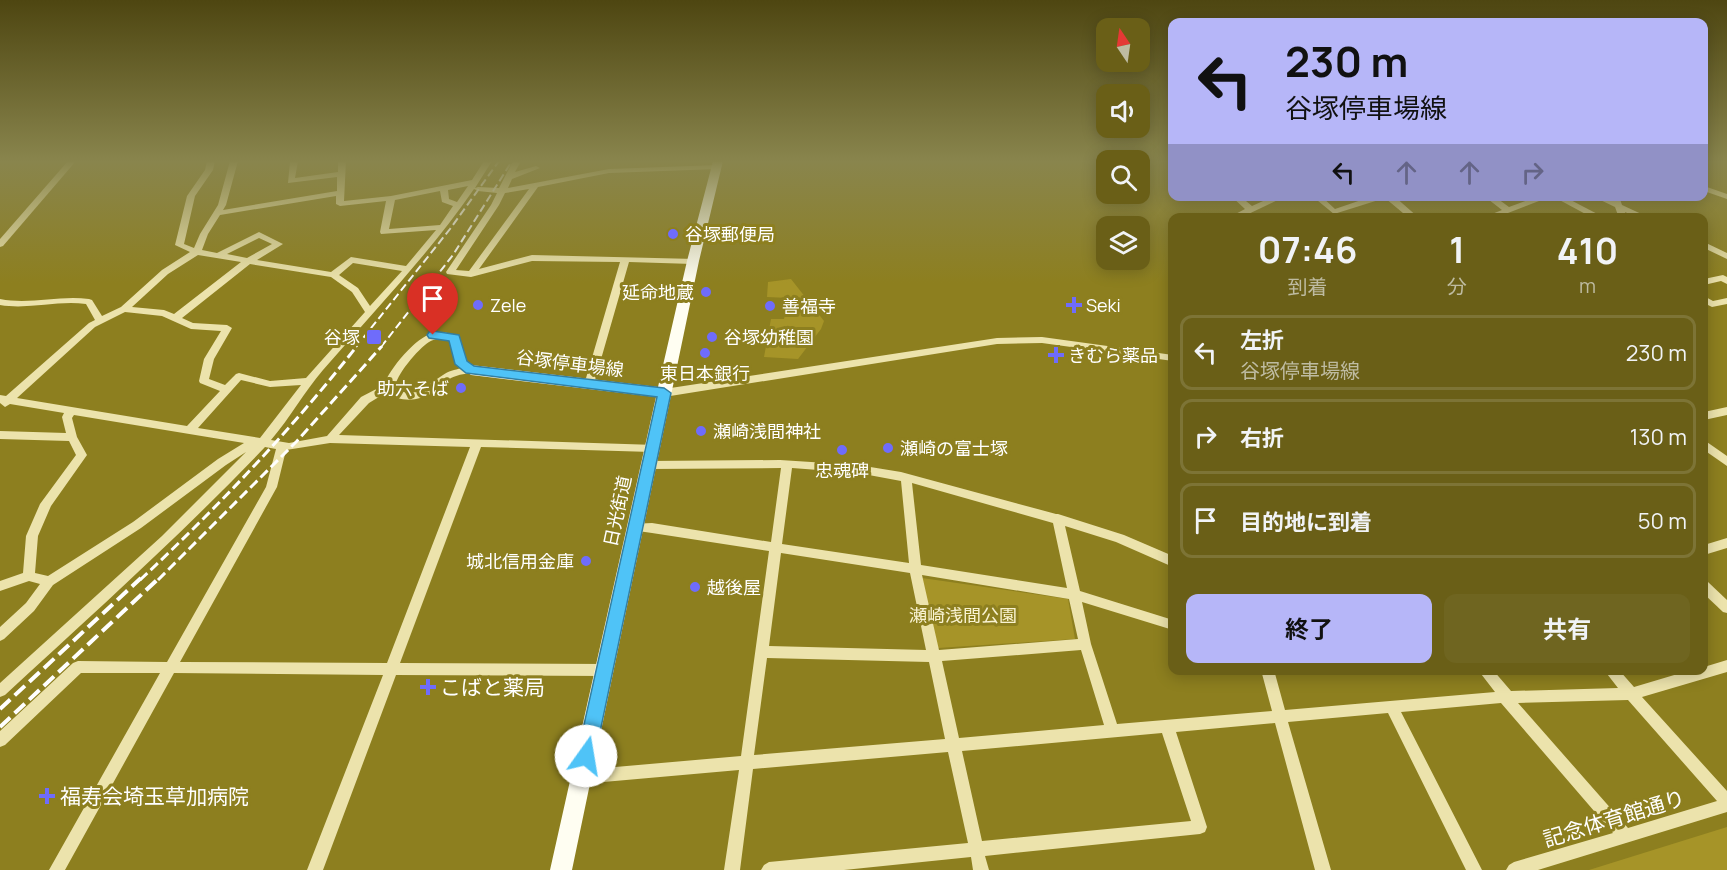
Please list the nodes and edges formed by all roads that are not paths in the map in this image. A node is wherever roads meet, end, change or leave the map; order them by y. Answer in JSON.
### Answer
{"nodes":[{"id":1,"x":37,"y":202,"type":"edge"},
{"id":2,"x":190,"y":202,"type":"edge"},
{"id":3,"x":223,"y":202,"type":"edge"},
{"id":4,"x":287,"y":202,"type":"edge"},
{"id":5,"x":340,"y":202,"type":"edge"},
{"id":6,"x":360,"y":202,"type":"edge"},
{"id":7,"x":390,"y":202,"type":"edge"},
{"id":8,"x":449,"y":202,"type":"edge"},
{"id":9,"x":460,"y":202,"type":"edge"},
{"id":10,"x":495,"y":202,"type":"edge"},
{"id":11,"x":523,"y":202,"type":"edge"},
{"id":12,"x":708,"y":202,"type":"edge"},
{"id":13,"x":1241,"y":202,"type":"edge"},
{"id":14,"x":1270,"y":202,"type":"edge"},
{"id":15,"x":1322,"y":202,"type":"edge"},
{"id":16,"x":1366,"y":202,"type":"edge"},
{"id":17,"x":1395,"y":202,"type":"edge"},
{"id":18,"x":1496,"y":202,"type":"edge"},
{"id":19,"x":1530,"y":202,"type":"edge"},
{"id":20,"x":1567,"y":202,"type":"edge"},
{"id":21,"x":1609,"y":202,"type":"edge"},
{"id":22,"x":1617,"y":202,"type":"edge"},
{"id":23,"x":457,"y":205,"type":"junction"},
{"id":24,"x":1619,"y":206,"type":"junction"},
{"id":25,"x":1506,"y":209,"type":"junction"},
{"id":26,"x":1251,"y":210,"type":"junction"},
{"id":27,"x":218,"y":213,"type":"junction"},
{"id":28,"x":1244,"y":213,"type":"edge"},
{"id":29,"x":1409,"y":213,"type":"edge"},
{"id":30,"x":1497,"y":213,"type":"edge"},
{"id":31,"x":1591,"y":213,"type":"edge"},
{"id":32,"x":1621,"y":213,"type":"edge"},
{"id":33,"x":1635,"y":213,"type":"edge"},
{"id":34,"x":440,"y":227,"type":"junction"},
{"id":35,"x":0,"y":244,"type":"edge"},
{"id":36,"x":1708,"y":247,"type":"edge"},
{"id":37,"x":197,"y":252,"type":"junction"},
{"id":38,"x":219,"y":255,"type":"junction"},
{"id":39,"x":1727,"y":256,"type":"edge"},
{"id":40,"x":248,"y":261,"type":"junction"},
{"id":41,"x":625,"y":261,"type":"junction"},
{"id":42,"x":693,"y":261,"type":"junction"},
{"id":43,"x":408,"y":269,"type":"junction"},
{"id":44,"x":471,"y":274,"type":"junction"},
{"id":45,"x":333,"y":275,"type":"junction"},
{"id":46,"x":1708,"y":281,"type":"edge"},
{"id":47,"x":1727,"y":281,"type":"edge"},
{"id":48,"x":1727,"y":301,"type":"edge"},
{"id":49,"x":0,"y":302,"type":"edge"},
{"id":50,"x":1708,"y":302,"type":"edge"},
{"id":51,"x":124,"y":309,"type":"junction"},
{"id":52,"x":369,"y":312,"type":"junction"},
{"id":53,"x":174,"y":319,"type":"junction"},
{"id":54,"x":100,"y":320,"type":"junction"},
{"id":55,"x":1168,"y":357,"type":"edge"},
{"id":56,"x":471,"y":370,"type":"junction"},
{"id":57,"x":307,"y":381,"type":"junction"},
{"id":58,"x":590,"y":385,"type":"junction"},
{"id":59,"x":389,"y":387,"type":"junction"},
{"id":60,"x":227,"y":390,"type":"junction"},
{"id":61,"x":664,"y":393,"type":"junction"},
{"id":62,"x":3,"y":402,"type":"edge"},
{"id":63,"x":1727,"y":411,"type":"edge"},
{"id":64,"x":71,"y":412,"type":"junction"},
{"id":65,"x":1708,"y":415,"type":"edge"},
{"id":66,"x":190,"y":430,"type":"junction"},
{"id":67,"x":0,"y":435,"type":"edge"},
{"id":68,"x":72,"y":437,"type":"junction"},
{"id":69,"x":330,"y":439,"type":"junction"},
{"id":70,"x":260,"y":442,"type":"junction"},
{"id":71,"x":477,"y":443,"type":"junction"},
{"id":72,"x":282,"y":446,"type":"junction"},
{"id":73,"x":1708,"y":447,"type":"edge"},
{"id":74,"x":650,"y":456,"type":"junction"},
{"id":75,"x":1727,"y":462,"type":"edge"},
{"id":76,"x":787,"y":465,"type":"junction"},
{"id":77,"x":906,"y":478,"type":"junction"},
{"id":78,"x":1058,"y":518,"type":"junction"},
{"id":79,"x":635,"y":527,"type":"junction"},
{"id":80,"x":1727,"y":543,"type":"edge"},
{"id":81,"x":775,"y":547,"type":"junction"},
{"id":82,"x":1708,"y":549,"type":"edge"},
{"id":83,"x":1168,"y":560,"type":"edge"},
{"id":84,"x":915,"y":569,"type":"junction"},
{"id":85,"x":29,"y":576,"type":"junction"},
{"id":86,"x":49,"y":581,"type":"junction"},
{"id":87,"x":0,"y":586,"type":"edge"},
{"id":88,"x":1708,"y":590,"type":"edge"},
{"id":89,"x":1073,"y":594,"type":"junction"},
{"id":90,"x":1727,"y":608,"type":"edge"},
{"id":91,"x":1168,"y":623,"type":"edge"},
{"id":92,"x":0,"y":635,"type":"edge"},
{"id":93,"x":1085,"y":644,"type":"junction"},
{"id":94,"x":762,"y":652,"type":"junction"},
{"id":95,"x":934,"y":656,"type":"junction"},
{"id":96,"x":1727,"y":666,"type":"edge"},
{"id":97,"x":171,"y":667,"type":"junction"},
{"id":98,"x":391,"y":668,"type":"junction"},
{"id":99,"x":605,"y":670,"type":"junction"},
{"id":100,"x":1708,"y":672,"type":"edge"},
{"id":101,"x":1268,"y":675,"type":"edge"},
{"id":102,"x":1488,"y":675,"type":"edge"},
{"id":103,"x":1614,"y":675,"type":"edge"},
{"id":104,"x":1696,"y":675,"type":"edge"},
{"id":105,"x":0,"y":690,"type":"edge"},
{"id":106,"x":1631,"y":694,"type":"junction"},
{"id":107,"x":1506,"y":696,"type":"junction"},
{"id":108,"x":1391,"y":706,"type":"junction"},
{"id":109,"x":1280,"y":716,"type":"junction"},
{"id":110,"x":1167,"y":726,"type":"junction"},
{"id":111,"x":1112,"y":730,"type":"junction"},
{"id":112,"x":0,"y":740,"type":"edge"},
{"id":113,"x":955,"y":745,"type":"junction"},
{"id":114,"x":748,"y":762,"type":"junction"},
{"id":115,"x":581,"y":777,"type":"junction"},
{"id":116,"x":1727,"y":804,"type":"edge"},
{"id":117,"x":1626,"y":837,"type":"junction"},
{"id":118,"x":977,"y":850,"type":"junction"},
{"id":119,"x":57,"y":870,"type":"edge"},
{"id":120,"x":315,"y":870,"type":"edge"},
{"id":121,"x":561,"y":870,"type":"edge"},
{"id":122,"x":732,"y":870,"type":"edge"},
{"id":123,"x":769,"y":870,"type":"edge"},
{"id":124,"x":981,"y":870,"type":"edge"},
{"id":125,"x":1323,"y":870,"type":"edge"},
{"id":126,"x":1474,"y":870,"type":"edge"},
{"id":127,"x":1514,"y":870,"type":"edge"}],
"edges":[{"from":1,"to":35,"type":"street"},
{"from":2,"to":37,"type":"street"},
{"from":3,"to":27,"type":"street"},
{"from":4,"to":27,"type":"street"},
{"from":5,"to":6,"type":"street"},
{"from":7,"to":34,"type":"street"},
{"from":8,"to":23,"type":"street"},
{"from":9,"to":23,"type":"street"},
{"from":10,"to":44,"type":"street"},
{"from":11,"to":44,"type":"street"},
{"from":12,"to":42,"type":"main road","name":"日光街道"},
{"from":13,"to":26,"type":"street"},
{"from":14,"to":26,"type":"street"},
{"from":15,"to":16,"type":"street"},
{"from":17,"to":29,"type":"street"},
{"from":18,"to":25,"type":"street"},
{"from":19,"to":25,"type":"street"},
{"from":20,"to":31,"type":"street"},
{"from":21,"to":24,"type":"street"},
{"from":22,"to":24,"type":"street"},
{"from":23,"to":34,"type":"street"},
{"from":24,"to":32,"type":"street"},
{"from":24,"to":33,"type":"street"},
{"from":25,"to":30,"type":"street"},
{"from":26,"to":28,"type":"street"},
{"from":27,"to":37,"type":"street"},
{"from":34,"to":43,"type":"street"},
{"from":36,"to":39,"type":"street"},
{"from":37,"to":38,"type":"street"},
{"from":37,"to":51,"type":"street"},
{"from":38,"to":40,"type":"street"},
{"from":38,"to":40,"type":"street"},
{"from":40,"to":45,"type":"street"},
{"from":40,"to":53,"type":"street"},
{"from":41,"to":42,"type":"street"},
{"from":41,"to":44,"type":"street"},
{"from":41,"to":58,"type":"street"},
{"from":42,"to":61,"type":"main road","name":"日光街道"},
{"from":43,"to":45,"type":"street"},
{"from":43,"to":52,"type":"street"},
{"from":45,"to":52,"type":"street"},
{"from":46,"to":47,"type":"street"},
{"from":48,"to":50,"type":"street"},
{"from":49,"to":54,"type":"street"},
{"from":51,"to":53,"type":"street"},
{"from":51,"to":54,"type":"street"},
{"from":52,"to":57,"type":"street"},
{"from":53,"to":60,"type":"street"},
{"from":54,"to":62,"type":"street"},
{"from":55,"to":61,"type":"street"},
{"from":56,"to":58,"type":"main road","name":"谷塚停車場線"},
{"from":56,"to":59,"type":"street"},
{"from":56,"to":59,"type":"street"},
{"from":57,"to":60,"type":"street"},
{"from":57,"to":70,"type":"street"},
{"from":58,"to":61,"type":"main road","name":"谷塚停車場線"},
{"from":59,"to":69,"type":"street"},
{"from":60,"to":66,"type":"street"},
{"from":61,"to":74,"type":"main road","name":"日光街道"},
{"from":62,"to":64,"type":"street"},
{"from":63,"to":65,"type":"street"},
{"from":64,"to":66,"type":"street"},
{"from":64,"to":68,"type":"street"},
{"from":66,"to":70,"type":"street"},
{"from":67,"to":68,"type":"street"},
{"from":68,"to":85,"type":"street"},
{"from":69,"to":71,"type":"street"},
{"from":69,"to":72,"type":"street"},
{"from":70,"to":72,"type":"street"},
{"from":70,"to":86,"type":"street"},
{"from":70,"to":105,"type":"street"},
{"from":71,"to":74,"type":"street"},
{"from":71,"to":98,"type":"street"},
{"from":72,"to":97,"type":"street"},
{"from":73,"to":75,"type":"street"},
{"from":74,"to":76,"type":"street"},
{"from":74,"to":79,"type":"main road","name":"日光街道"},
{"from":76,"to":77,"type":"street"},
{"from":76,"to":81,"type":"street"},
{"from":77,"to":78,"type":"street"},
{"from":77,"to":84,"type":"street"},
{"from":78,"to":83,"type":"street"},
{"from":78,"to":89,"type":"street"},
{"from":79,"to":81,"type":"street"},
{"from":79,"to":99,"type":"main road","name":"日光街道"},
{"from":80,"to":82,"type":"street"},
{"from":81,"to":84,"type":"street"},
{"from":81,"to":94,"type":"street"},
{"from":84,"to":89,"type":"street"},
{"from":84,"to":95,"type":"street"},
{"from":85,"to":86,"type":"street"},
{"from":85,"to":87,"type":"street"},
{"from":86,"to":92,"type":"street"},
{"from":88,"to":90,"type":"street"},
{"from":89,"to":91,"type":"street"},
{"from":89,"to":93,"type":"street"},
{"from":93,"to":95,"type":"street"},
{"from":93,"to":111,"type":"street"},
{"from":94,"to":95,"type":"street"},
{"from":94,"to":114,"type":"street"},
{"from":95,"to":113,"type":"street"},
{"from":96,"to":100,"type":"street"},
{"from":97,"to":98,"type":"street"},
{"from":97,"to":112,"type":"street"},
{"from":97,"to":119,"type":"street"},
{"from":98,"to":99,"type":"street"},
{"from":98,"to":120,"type":"street"},
{"from":99,"to":115,"type":"main road","name":"日光街道"},
{"from":101,"to":109,"type":"street"},
{"from":102,"to":107,"type":"street"},
{"from":103,"to":106,"type":"street"},
{"from":104,"to":106,"type":"street"},
{"from":106,"to":107,"type":"street"},
{"from":106,"to":116,"type":"street"},
{"from":107,"to":108,"type":"street"},
{"from":107,"to":117,"type":"street"},
{"from":108,"to":109,"type":"street"},
{"from":108,"to":126,"type":"street"},
{"from":109,"to":110,"type":"street"},
{"from":109,"to":125,"type":"street"},
{"from":110,"to":111,"type":"street"},
{"from":110,"to":118,"type":"street"},
{"from":111,"to":113,"type":"street"},
{"from":113,"to":114,"type":"street"},
{"from":113,"to":118,"type":"street"},
{"from":114,"to":115,"type":"street"},
{"from":114,"to":122,"type":"street"},
{"from":115,"to":121,"type":"main road","name":"日光街道"},
{"from":116,"to":117,"type":"street","name":"記念体育館通り"},
{"from":117,"to":127,"type":"street","name":"記念体育館通り"},
{"from":118,"to":123,"type":"street"},
{"from":118,"to":124,"type":"street"}]}
